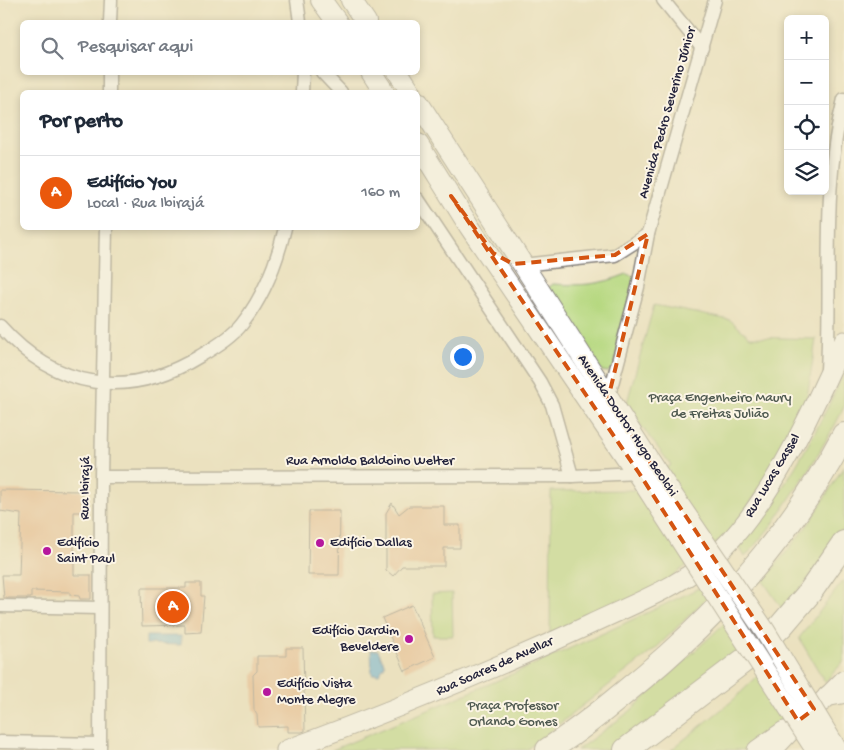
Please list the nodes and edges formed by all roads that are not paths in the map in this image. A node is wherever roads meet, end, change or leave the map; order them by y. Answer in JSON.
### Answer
{"nodes":[{"id":1,"x":111,"y":0,"type":"edge"},
{"id":2,"x":297,"y":0,"type":"edge"},
{"id":3,"x":321,"y":0,"type":"edge"},
{"id":4,"x":351,"y":0,"type":"edge"},
{"id":5,"x":663,"y":0,"type":"edge"},
{"id":6,"x":716,"y":0,"type":"edge"},
{"id":7,"x":110,"y":20,"type":"edge"},
{"id":8,"x":300,"y":20,"type":"edge"},
{"id":9,"x":336,"y":20,"type":"edge"},
{"id":10,"x":365,"y":20,"type":"edge"},
{"id":11,"x":702,"y":48,"type":"junction"},
{"id":12,"x":109,"y":75,"type":"edge"},
{"id":13,"x":304,"y":75,"type":"edge"},
{"id":14,"x":325,"y":75,"type":"edge"},
{"id":15,"x":373,"y":75,"type":"edge"},
{"id":16,"x":400,"y":75,"type":"edge"},
{"id":17,"x":109,"y":90,"type":"edge"},
{"id":18,"x":302,"y":90,"type":"edge"},
{"id":19,"x":339,"y":90,"type":"edge"},
{"id":20,"x":383,"y":90,"type":"edge"},
{"id":21,"x":410,"y":90,"type":"edge"},
{"id":22,"x":844,"y":99,"type":"edge"},
{"id":23,"x":420,"y":105,"type":"edge"},
{"id":24,"x":420,"y":147,"type":"edge"},
{"id":25,"x":451,"y":196,"type":"junction"},
{"id":26,"x":420,"y":203,"type":"edge"},
{"id":27,"x":106,"y":230,"type":"edge"},
{"id":28,"x":285,"y":230,"type":"edge"},
{"id":29,"x":648,"y":234,"type":"junction"},
{"id":30,"x":522,"y":265,"type":"junction"},
{"id":31,"x":0,"y":326,"type":"edge"},
{"id":32,"x":844,"y":341,"type":"edge"},
{"id":33,"x":827,"y":378,"type":"junction"},
{"id":34,"x":103,"y":384,"type":"junction"},
{"id":35,"x":608,"y":399,"type":"junction"},
{"id":36,"x":844,"y":435,"type":"edge"},
{"id":37,"x":572,"y":476,"type":"junction"},
{"id":38,"x":647,"y":476,"type":"junction"},
{"id":39,"x":100,"y":477,"type":"junction"},
{"id":40,"x":844,"y":543,"type":"edge"},
{"id":41,"x":696,"y":570,"type":"joint"},
{"id":42,"x":0,"y":606,"type":"edge"},
{"id":43,"x":99,"y":608,"type":"junction"},
{"id":44,"x":844,"y":680,"type":"edge"},
{"id":45,"x":836,"y":694,"type":"edge"},
{"id":46,"x":804,"y":716,"type":"junction"},
{"id":47,"x":0,"y":742,"type":"edge"},
{"id":48,"x":100,"y":747,"type":"edge"},
{"id":49,"x":286,"y":750,"type":"edge"},
{"id":50,"x":548,"y":750,"type":"edge"},
{"id":51,"x":626,"y":750,"type":"edge"},
{"id":52,"x":757,"y":750,"type":"edge"},
{"id":53,"x":772,"y":750,"type":"edge"},
{"id":54,"x":816,"y":750,"type":"edge"},
{"id":55,"x":837,"y":750,"type":"edge"}],
"edges":[{"from":1,"to":7,"type":"street"},
{"from":2,"to":8,"type":"street"},
{"from":3,"to":9,"type":"main road"},
{"from":4,"to":10,"type":"main road"},
{"from":5,"to":11,"type":"street"},
{"from":6,"to":11,"type":"street","name":"Avenida Pedro Severino Júnior"},
{"from":11,"to":29,"type":"street","name":"Avenida Pedro Severino Júnior"},
{"from":12,"to":17,"type":"street"},
{"from":13,"to":18,"type":"street"},
{"from":14,"to":19,"type":"street"},
{"from":15,"to":20,"type":"main road"},
{"from":16,"to":21,"type":"main road"},
{"from":22,"to":33,"type":"street"},
{"from":23,"to":30,"type":"main road","name":"Avenida Doutor Hugo Beolchi"},
{"from":24,"to":25,"type":"main road","name":"Avenida Doutor Hugo Beolchi"},
{"from":25,"to":30,"type":"main road"},
{"from":25,"to":38,"type":"main road","name":"Avenida Doutor Hugo Beolchi"},
{"from":26,"to":37,"type":"street"},
{"from":27,"to":34,"type":"street","name":"Rua Ibirajá"},
{"from":28,"to":34,"type":"street"},
{"from":29,"to":30,"type":"street"},
{"from":29,"to":35,"type":"street","name":"Avenida Pedro Severino Júnior"},
{"from":30,"to":35,"type":"main road","name":"Avenida Doutor Hugo Beolchi"},
{"from":31,"to":34,"type":"street"},
{"from":32,"to":33,"type":"street","name":"Rua Lucas Gassel"},
{"from":33,"to":41,"type":"street","name":"Rua Lucas Gassel"},
{"from":34,"to":39,"type":"street","name":"Rua Ibirajá"},
{"from":35,"to":38,"type":"main road","name":"Avenida Doutor Hugo Beolchi"},
{"from":36,"to":50,"type":"highway"},
{"from":37,"to":38,"type":"street","name":"Rua Arnoldo Baldoino Welter"},
{"from":37,"to":39,"type":"street","name":"Rua Arnoldo Baldoino Welter"},
{"from":38,"to":54,"type":"main road","name":"Avenida Doutor Hugo Beolchi","bridge":true},
{"from":38,"to":55,"type":"main road","name":"Avenida Doutor Hugo Beolchi","bridge":true},
{"from":39,"to":43,"type":"street","name":"Rua Ibirajá"},
{"from":40,"to":51,"type":"highway"},
{"from":41,"to":49,"type":"street","name":"Rua Soares de Avellar"},
{"from":42,"to":43,"type":"street"},
{"from":43,"to":48,"type":"street","name":"Rua Ibirajá"},
{"from":44,"to":45,"type":"street"},
{"from":45,"to":46,"type":"street"},
{"from":46,"to":52,"type":"street"},
{"from":46,"to":53,"type":"main road"},
{"from":47,"to":48,"type":"street"}]}
